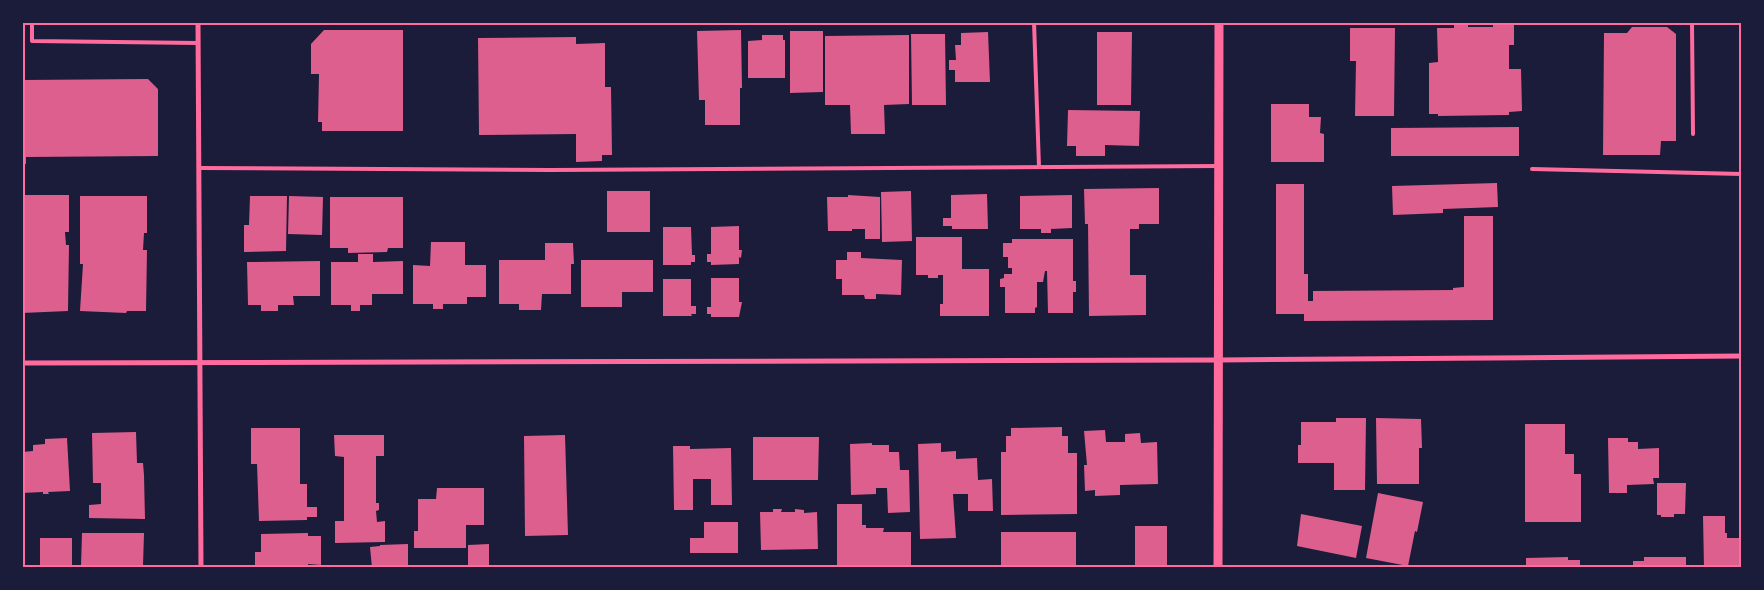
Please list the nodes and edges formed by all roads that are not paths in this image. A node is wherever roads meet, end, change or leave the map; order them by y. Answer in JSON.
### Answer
{"nodes":[{"id":1,"x":32,"y":22,"type":"edge"},
{"id":2,"x":198,"y":22,"type":"edge"},
{"id":3,"x":1034,"y":22,"type":"edge"},
{"id":4,"x":1219,"y":22,"type":"edge"},
{"id":5,"x":1692,"y":22,"type":"edge"},
{"id":6,"x":198,"y":43,"type":"junction"},
{"id":7,"x":1693,"y":134,"type":"dead end"},
{"id":8,"x":1219,"y":166,"type":"junction"},
{"id":9,"x":1039,"y":167,"type":"junction"},
{"id":10,"x":200,"y":168,"type":"junction"},
{"id":11,"x":1532,"y":168,"type":"dead end"},
{"id":12,"x":1742,"y":174,"type":"edge"},
{"id":13,"x":1742,"y":356,"type":"edge"},
{"id":14,"x":1219,"y":360,"type":"junction"},
{"id":15,"x":200,"y":362,"type":"junction"},
{"id":16,"x":22,"y":363,"type":"edge"},
{"id":17,"x":201,"y":568,"type":"edge"},
{"id":18,"x":1218,"y":568,"type":"edge"}],
"edges":[{"from":1,"to":6,"type":"lane"},
{"from":2,"to":6,"type":"street"},
{"from":3,"to":9,"type":"lane"},
{"from":4,"to":8,"type":"street"},
{"from":5,"to":7,"type":"lane"},
{"from":6,"to":10,"type":"street"},
{"from":8,"to":9,"type":"lane"},
{"from":8,"to":14,"type":"street"},
{"from":9,"to":10,"type":"lane"},
{"from":10,"to":15,"type":"street"},
{"from":11,"to":12,"type":"lane"},
{"from":13,"to":14,"type":"street"},
{"from":14,"to":15,"type":"street"},
{"from":14,"to":18,"type":"street"},
{"from":15,"to":16,"type":"street"},
{"from":15,"to":17,"type":"street"}]}
